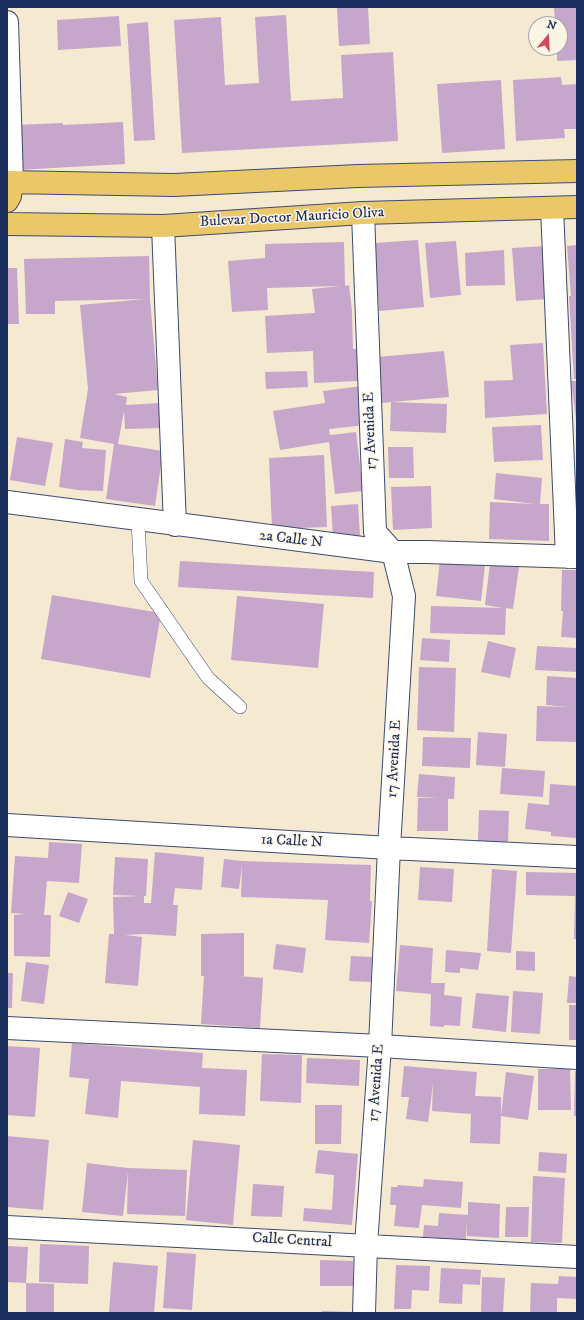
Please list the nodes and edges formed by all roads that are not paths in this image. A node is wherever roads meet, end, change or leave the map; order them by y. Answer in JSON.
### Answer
{"nodes":[{"id":1,"x":7,"y":22,"type":"edge"},
{"id":2,"x":577,"y":171,"type":"edge"},
{"id":3,"x":9,"y":189,"type":"edge"},
{"id":4,"x":577,"y":207,"type":"edge"},
{"id":5,"x":552,"y":208,"type":"junction"},
{"id":6,"x":363,"y":213,"type":"junction"},
{"id":7,"x":7,"y":224,"type":"edge"},
{"id":8,"x":163,"y":226,"type":"junction"},
{"id":9,"x":7,"y":502,"type":"edge"},
{"id":10,"x":138,"y":520,"type":"junction"},
{"id":11,"x":175,"y":525,"type":"junction"},
{"id":12,"x":392,"y":552,"type":"junction"},
{"id":13,"x":572,"y":557,"type":"edge"},
{"id":14,"x":240,"y":708,"type":"dead end"},
{"id":15,"x":7,"y":825,"type":"edge"},
{"id":16,"x":389,"y":848,"type":"junction"},
{"id":17,"x":577,"y":857,"type":"edge"},
{"id":18,"x":7,"y":1028,"type":"edge"},
{"id":19,"x":380,"y":1046,"type":"junction"},
{"id":20,"x":577,"y":1058,"type":"edge"},
{"id":21,"x":7,"y":1227,"type":"edge"},
{"id":22,"x":366,"y":1245,"type":"junction"},
{"id":23,"x":577,"y":1257,"type":"edge"},
{"id":24,"x":364,"y":1313,"type":"edge"}],
"edges":[{"from":1,"to":3,"type":"street"},
{"from":2,"to":3,"type":"highway"},
{"from":4,"to":5,"type":"highway","name":"Bulevar Doctor Mauricio Oliva"},
{"from":5,"to":6,"type":"highway","name":"Bulevar Doctor Mauricio Oliva"},
{"from":5,"to":13,"type":"street"},
{"from":6,"to":8,"type":"highway","name":"Bulevar Doctor Mauricio Oliva"},
{"from":6,"to":12,"type":"street","name":"17 Avenida E"},
{"from":7,"to":8,"type":"highway","name":"Bulevar Doctor Mauricio Oliva"},
{"from":8,"to":11,"type":"street"},
{"from":9,"to":10,"type":"street","name":"2a Calle N"},
{"from":10,"to":11,"type":"street","name":"2a Calle N"},
{"from":10,"to":14,"type":"lane"},
{"from":11,"to":12,"type":"street","name":"2a Calle N"},
{"from":12,"to":13,"type":"street","name":"2a Calle N"},
{"from":12,"to":16,"type":"street","name":"17 Avenida E"},
{"from":15,"to":16,"type":"street","name":"1a Calle N"},
{"from":16,"to":17,"type":"street","name":"1a Calle N"},
{"from":16,"to":19,"type":"street","name":"17 Avenida E"},
{"from":18,"to":19,"type":"street"},
{"from":19,"to":20,"type":"street"},
{"from":19,"to":22,"type":"street","name":"17 Avenida E"},
{"from":21,"to":22,"type":"street","name":"Calle Central"},
{"from":22,"to":23,"type":"street","name":"Calle Central"},
{"from":22,"to":24,"type":"street","name":"17 Avenida E"}]}
